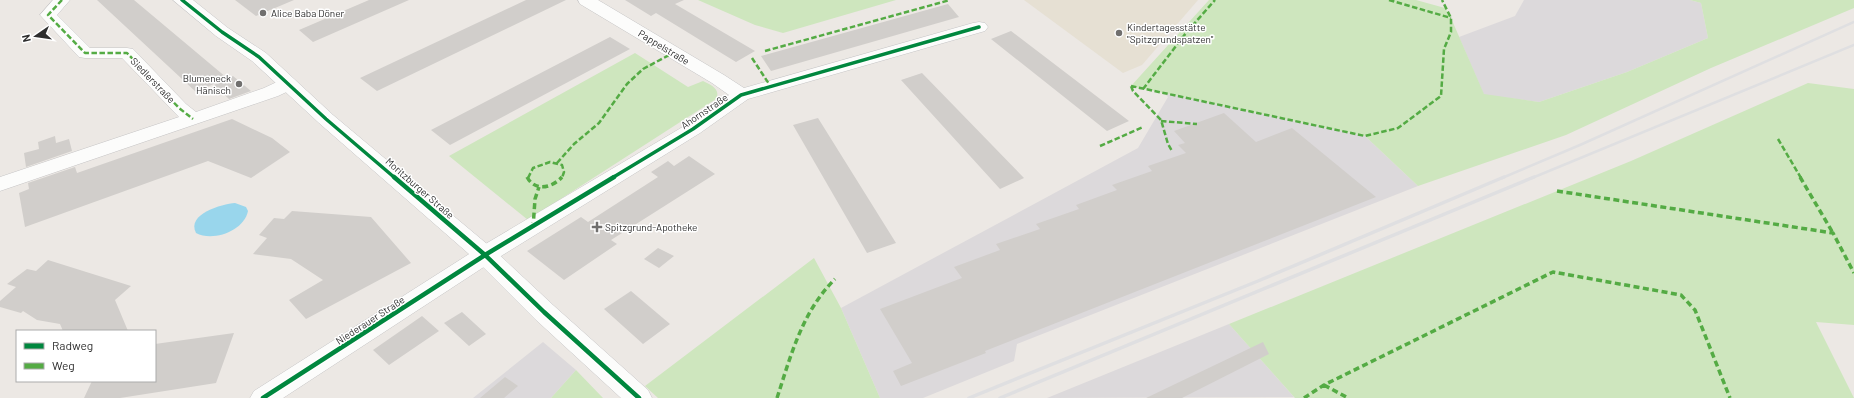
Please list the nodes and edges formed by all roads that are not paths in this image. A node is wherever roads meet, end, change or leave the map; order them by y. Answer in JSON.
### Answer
{"nodes":[{"id":1,"x":62,"y":0,"type":"edge"},
{"id":2,"x":182,"y":0,"type":"edge"},
{"id":3,"x":586,"y":0,"type":"edge"},
{"id":4,"x":979,"y":27,"type":"dead end"},
{"id":5,"x":288,"y":84,"type":"junction"},
{"id":6,"x":741,"y":96,"type":"junction"},
{"id":7,"x":193,"y":119,"type":"junction"},
{"id":8,"x":0,"y":184,"type":"edge"},
{"id":9,"x":485,"y":255,"type":"junction"},
{"id":10,"x":263,"y":398,"type":"edge"},
{"id":11,"x":640,"y":398,"type":"edge"}],
"edges":[{"from":1,"to":7,"type":"street","name":"Siedlerstraße"},
{"from":2,"to":5,"type":"street","name":"Moritzburger Straße"},
{"from":3,"to":6,"type":"street","name":"Pappelstraße"},
{"from":4,"to":6,"type":"street","name":"Ahornstraße"},
{"from":5,"to":7,"type":"street"},
{"from":5,"to":9,"type":"street","name":"Moritzburger Straße"},
{"from":6,"to":9,"type":"street","name":"Ahornstraße"},
{"from":7,"to":8,"type":"street"},
{"from":9,"to":10,"type":"street","name":"Niederauer Straße"},
{"from":9,"to":11,"type":"street","name":"Moritzburger Straße"}]}
